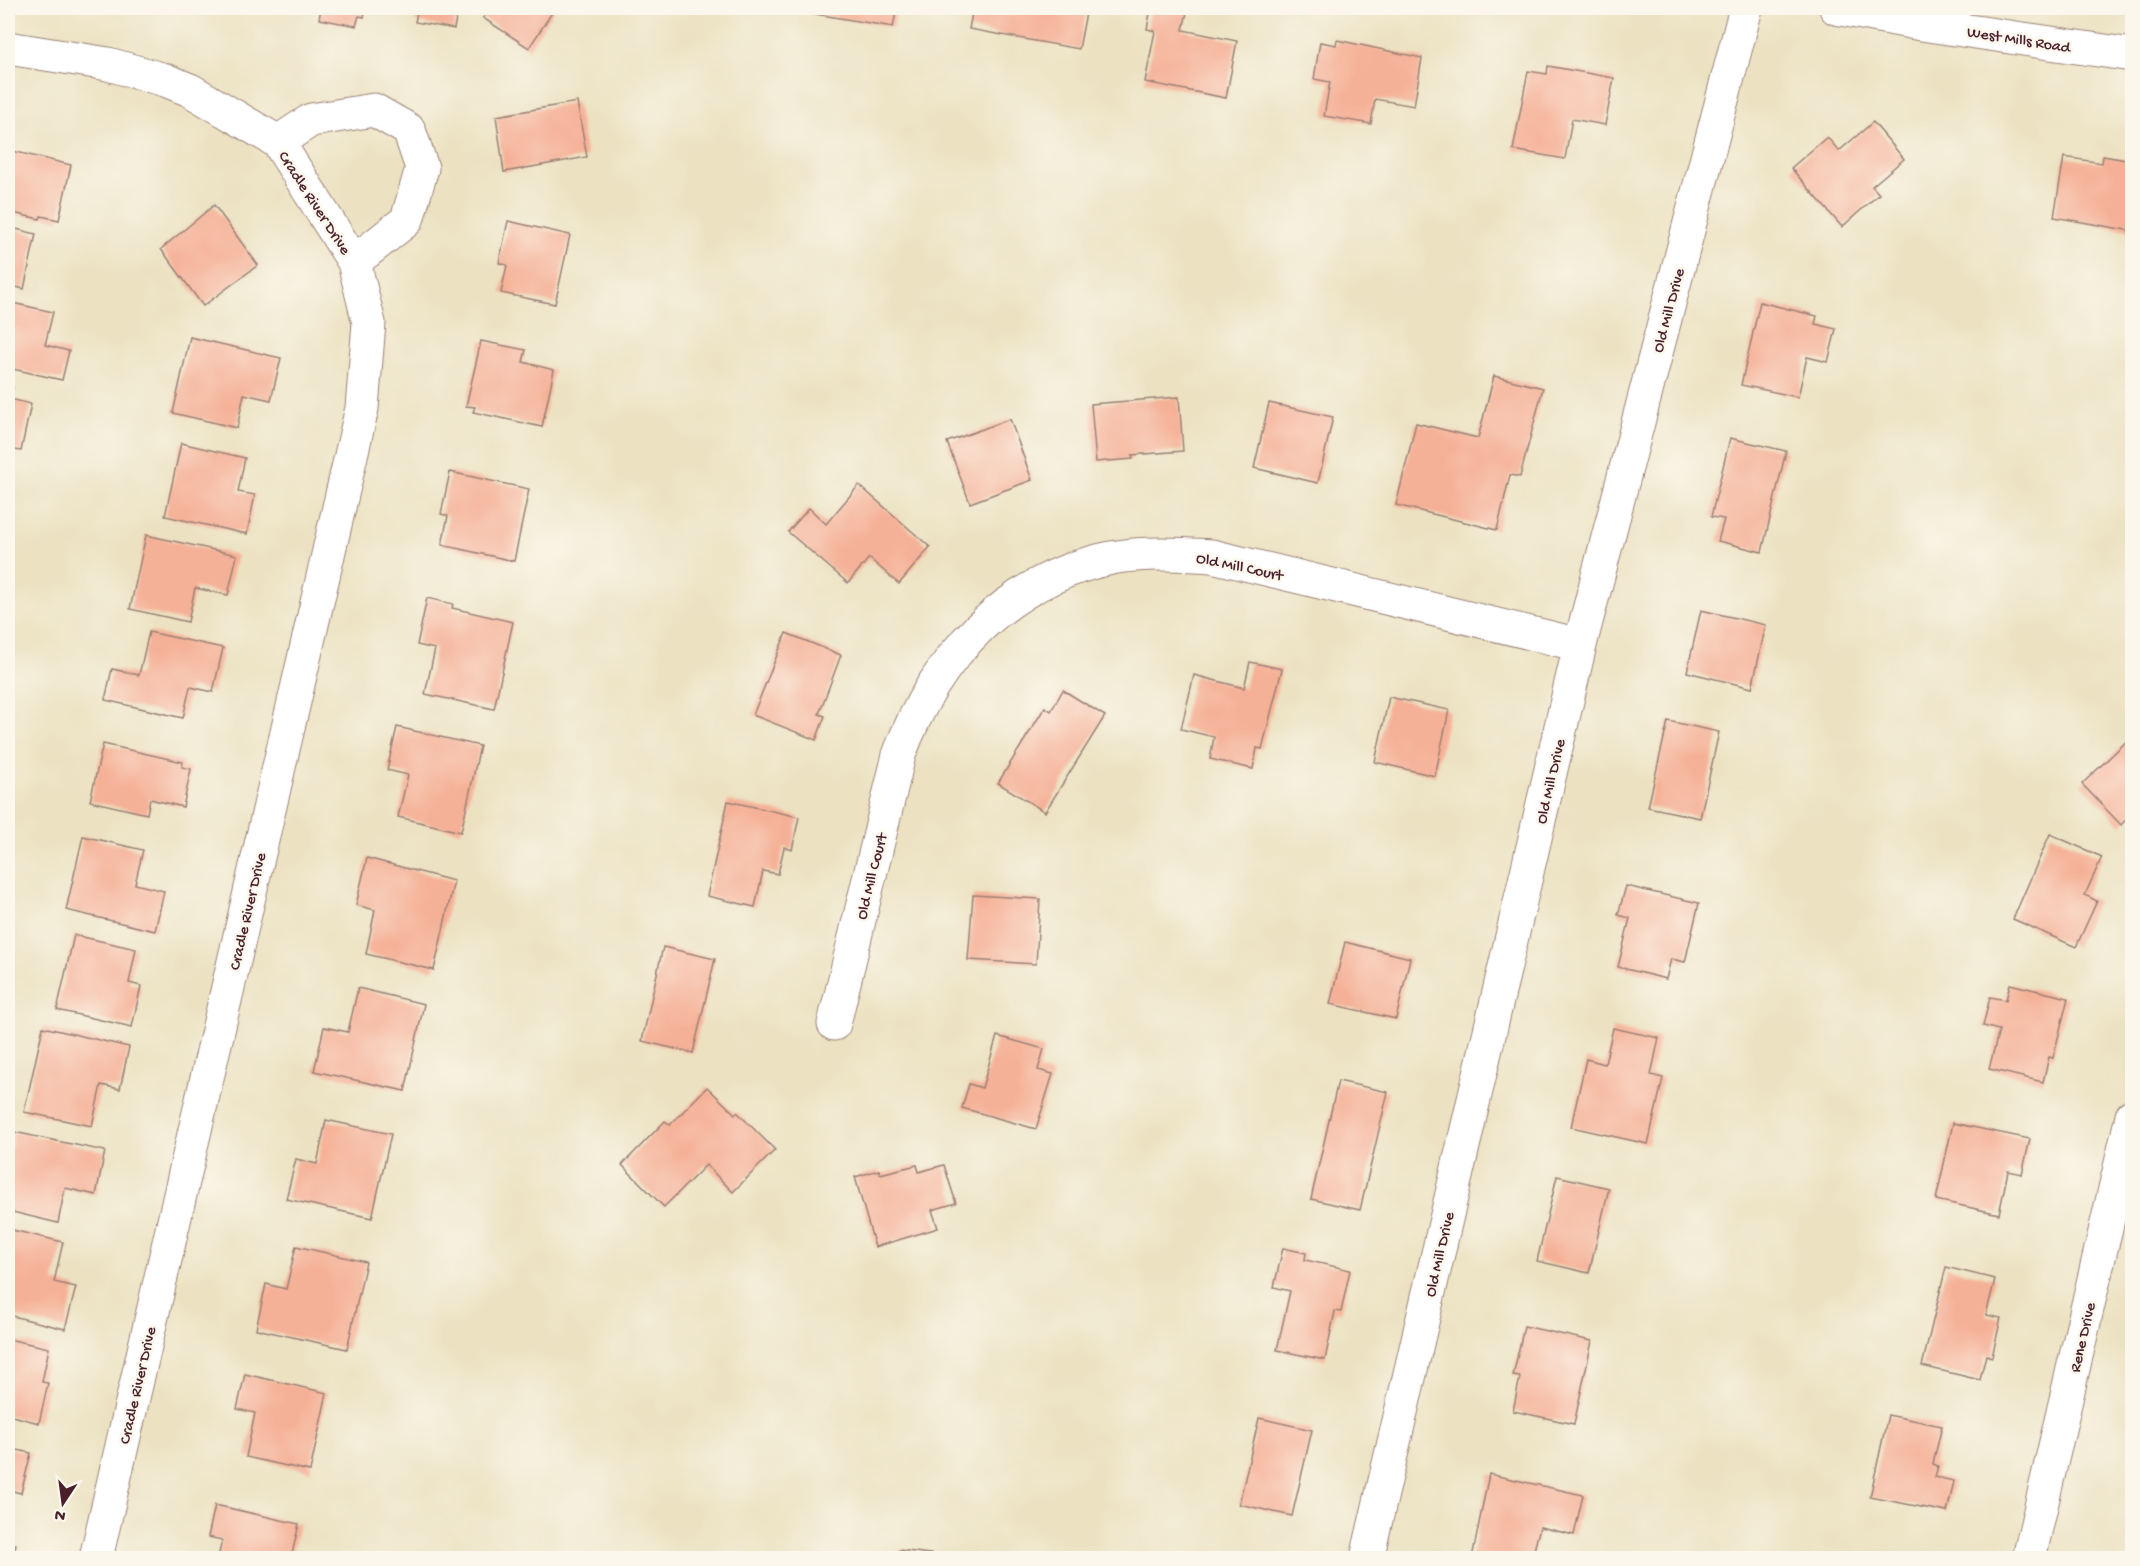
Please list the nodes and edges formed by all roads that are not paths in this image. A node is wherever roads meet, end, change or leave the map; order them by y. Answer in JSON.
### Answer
{"nodes":[{"id":1,"x":1746,"y":8,"type":"edge"},
{"id":2,"x":1836,"y":8,"type":"edge"},
{"id":3,"x":1921,"y":16,"type":"edge"},
{"id":4,"x":8,"y":48,"type":"edge"},
{"id":5,"x":2133,"y":55,"type":"edge"},
{"id":6,"x":278,"y":142,"type":"junction"},
{"id":7,"x":354,"y":262,"type":"junction"},
{"id":8,"x":1580,"y":645,"type":"junction"},
{"id":9,"x":834,"y":1024,"type":"dead end"},
{"id":10,"x":2133,"y":1116,"type":"edge"},
{"id":11,"x":96,"y":1558,"type":"edge"},
{"id":12,"x":1367,"y":1558,"type":"edge"},
{"id":13,"x":2029,"y":1558,"type":"edge"}],
"edges":[{"from":1,"to":8,"type":"street","name":"Old Mill Drive"},
{"from":2,"to":3,"type":"street","name":"West Mills Road"},
{"from":3,"to":5,"type":"street","name":"West Mills Road"},
{"from":4,"to":6,"type":"street","name":"Cradle River Drive"},
{"from":6,"to":7,"type":"street","name":"Cradle River Drive"},
{"from":6,"to":7,"type":"street","name":"Cradle River Drive"},
{"from":7,"to":11,"type":"street","name":"Cradle River Drive"},
{"from":8,"to":9,"type":"street","name":"Old Mill Court"},
{"from":8,"to":12,"type":"street","name":"Old Mill Drive"},
{"from":10,"to":13,"type":"street","name":"Rene Drive"}]}
